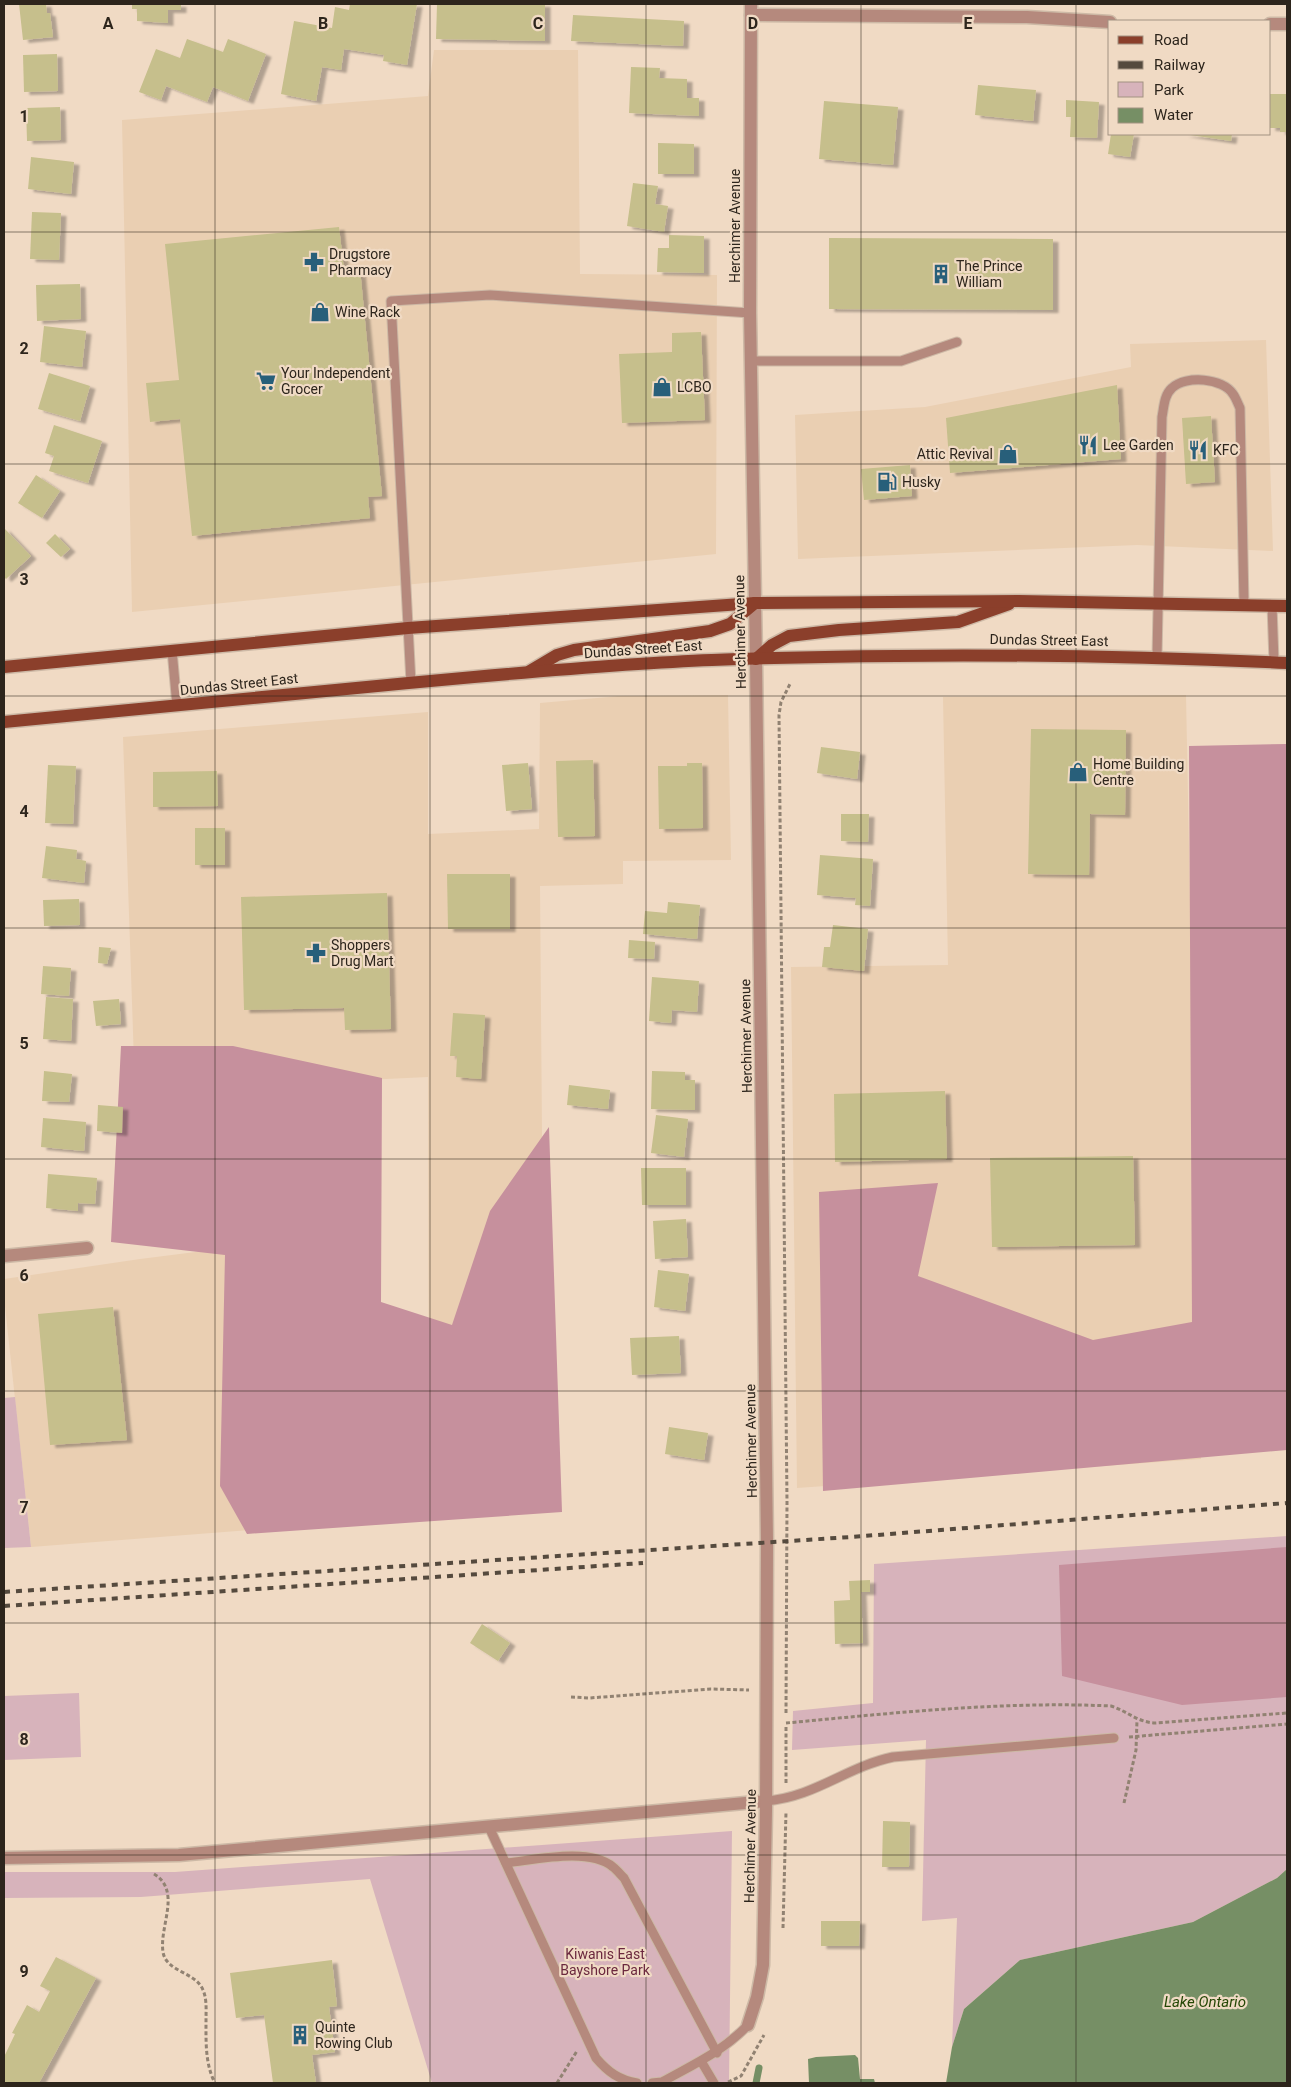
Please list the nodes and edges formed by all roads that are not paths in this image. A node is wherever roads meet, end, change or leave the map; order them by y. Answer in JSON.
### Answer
{"nodes":[{"id":1,"x":751,"y":9,"type":"edge"},
{"id":2,"x":1108,"y":22,"type":"edge"},
{"id":3,"x":1271,"y":24,"type":"edge"},
{"id":4,"x":1287,"y":24,"type":"edge"},
{"id":5,"x":750,"y":313,"type":"junction"},
{"id":6,"x":957,"y":342,"type":"dead end"},
{"id":7,"x":750,"y":360,"type":"junction"},
{"id":8,"x":1019,"y":601,"type":"junction"},
{"id":9,"x":1160,"y":602,"type":"junction"},
{"id":10,"x":755,"y":603,"type":"junction"},
{"id":11,"x":1244,"y":604,"type":"junction"},
{"id":12,"x":1272,"y":605,"type":"junction"},
{"id":13,"x":1287,"y":606,"type":"edge"},
{"id":14,"x":408,"y":628,"type":"junction"},
{"id":15,"x":172,"y":650,"type":"junction"},
{"id":16,"x":1157,"y":657,"type":"junction"},
{"id":17,"x":756,"y":659,"type":"junction"},
{"id":18,"x":1274,"y":662,"type":"junction"},
{"id":19,"x":1287,"y":663,"type":"edge"},
{"id":20,"x":4,"y":667,"type":"edge"},
{"id":21,"x":526,"y":673,"type":"junction"},
{"id":22,"x":411,"y":683,"type":"junction"},
{"id":23,"x":177,"y":706,"type":"junction"},
{"id":24,"x":4,"y":722,"type":"edge"},
{"id":25,"x":87,"y":1248,"type":"dead end"},
{"id":26,"x":4,"y":1256,"type":"edge"},
{"id":27,"x":1114,"y":1738,"type":"road end"},
{"id":28,"x":766,"y":1801,"type":"junction"},
{"id":29,"x":489,"y":1827,"type":"junction"},
{"id":30,"x":4,"y":1858,"type":"edge"},
{"id":31,"x":506,"y":1863,"type":"junction"},
{"id":32,"x":748,"y":2025,"type":"joint"},
{"id":33,"x":717,"y":2053,"type":"junction"},
{"id":34,"x":701,"y":2061,"type":"junction"},
{"id":35,"x":674,"y":2080,"type":"edge"},
{"id":36,"x":637,"y":2083,"type":"edge"},
{"id":37,"x":652,"y":2083,"type":"edge"},
{"id":38,"x":714,"y":2083,"type":"edge"}],
"edges":[{"from":1,"to":2,"type":"street"},
{"from":1,"to":5,"type":"street","name":"Herchimer Avenue"},
{"from":3,"to":4,"type":"street"},
{"from":5,"to":7,"type":"street","name":"Herchimer Avenue"},
{"from":5,"to":14,"type":"lane"},
{"from":6,"to":7,"type":"lane"},
{"from":7,"to":10,"type":"street","name":"Herchimer Avenue"},
{"from":8,"to":9,"type":"main road"},
{"from":8,"to":10,"type":"main road"},
{"from":8,"to":17,"type":"main road"},
{"from":9,"to":11,"type":"main road"},
{"from":9,"to":11,"type":"lane"},
{"from":9,"to":16,"type":"lane"},
{"from":10,"to":14,"type":"main road"},
{"from":10,"to":17,"type":"street","name":"Herchimer Avenue"},
{"from":10,"to":21,"type":"main road"},
{"from":11,"to":12,"type":"main road"},
{"from":12,"to":13,"type":"main road"},
{"from":12,"to":18,"type":"lane"},
{"from":14,"to":15,"type":"main road"},
{"from":14,"to":22,"type":"lane"},
{"from":15,"to":20,"type":"main road"},
{"from":15,"to":23,"type":"lane"},
{"from":16,"to":17,"type":"main road","name":"Dundas Street East"},
{"from":16,"to":18,"type":"main road","name":"Dundas Street East"},
{"from":17,"to":21,"type":"main road","name":"Dundas Street East"},
{"from":17,"to":28,"type":"street","name":"Herchimer Avenue"},
{"from":18,"to":19,"type":"main road","name":"Dundas Street East"},
{"from":21,"to":22,"type":"main road","name":"Dundas Street East"},
{"from":22,"to":23,"type":"main road","name":"Dundas Street East"},
{"from":23,"to":24,"type":"main road","name":"Dundas Street East"},
{"from":25,"to":26,"type":"street"},
{"from":27,"to":28,"type":"lane"},
{"from":28,"to":29,"type":"street"},
{"from":28,"to":32,"type":"street","name":"Herchimer Avenue"},
{"from":29,"to":30,"type":"street"},
{"from":29,"to":31,"type":"lane"},
{"from":31,"to":33,"type":"lane"},
{"from":31,"to":36,"type":"lane"},
{"from":32,"to":33,"type":"lane","name":"Herchimer Avenue"},
{"from":33,"to":34,"type":"lane","name":"Herchimer Avenue"},
{"from":34,"to":35,"type":"lane","name":"Herchimer Avenue"},
{"from":34,"to":38,"type":"lane"},
{"from":35,"to":37,"type":"lane","name":"Herchimer Avenue"}]}
